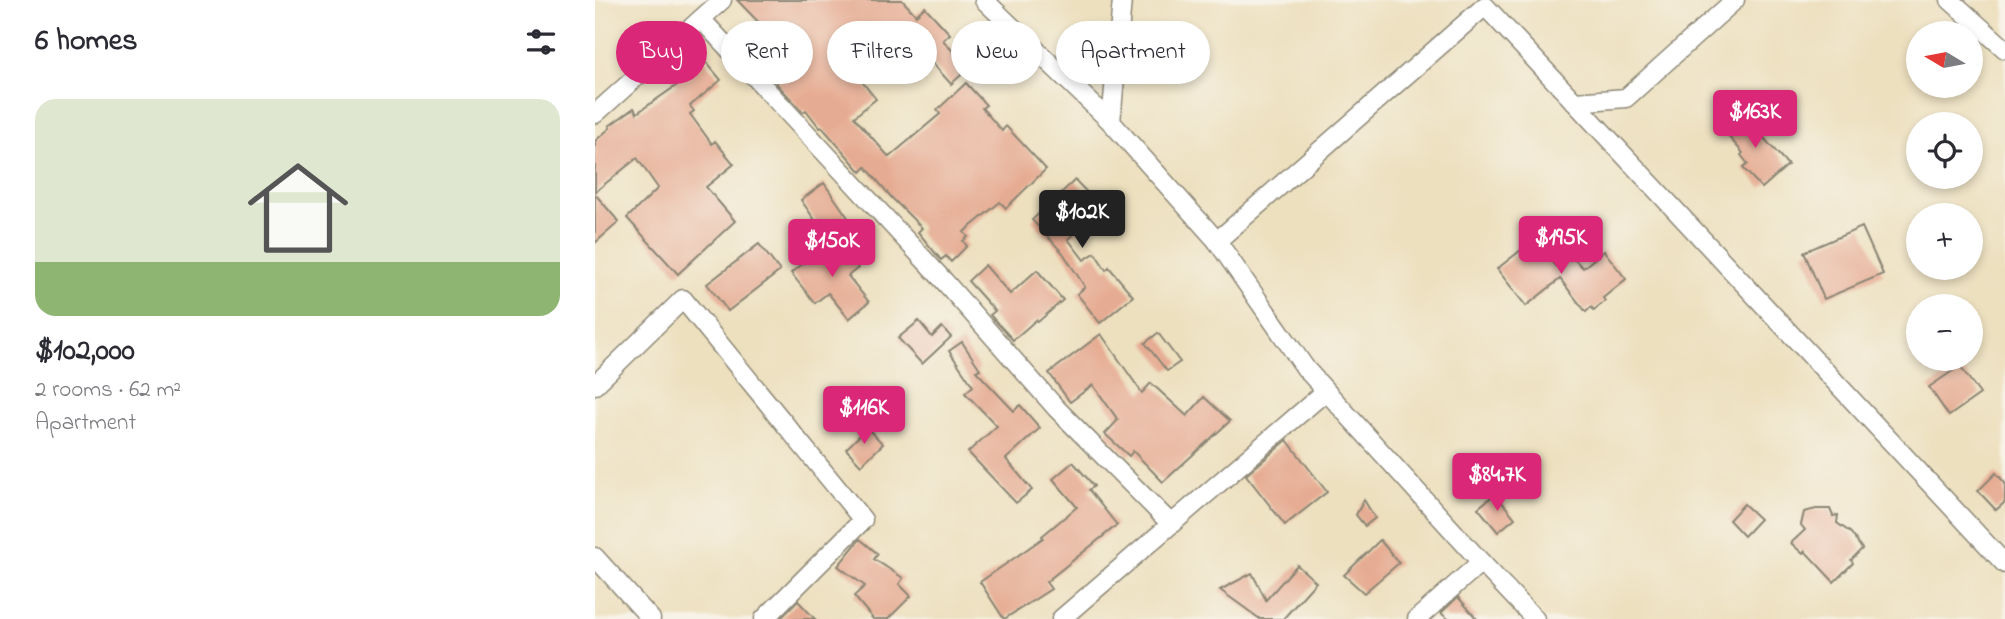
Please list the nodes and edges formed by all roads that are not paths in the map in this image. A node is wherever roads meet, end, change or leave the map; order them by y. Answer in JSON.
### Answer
{"nodes":[{"id":1,"x":722,"y":0,"type":"edge"},
{"id":2,"x":984,"y":0,"type":"edge"},
{"id":3,"x":1122,"y":0,"type":"edge"},
{"id":4,"x":1735,"y":0,"type":"edge"},
{"id":5,"x":1950,"y":0,"type":"edge"},
{"id":6,"x":1486,"y":2,"type":"edge"},
{"id":7,"x":701,"y":19,"type":"junction"},
{"id":8,"x":2005,"y":49,"type":"edge"},
{"id":9,"x":1574,"y":102,"type":"junction"},
{"id":10,"x":595,"y":114,"type":"edge"},
{"id":11,"x":1111,"y":122,"type":"junction"},
{"id":12,"x":1217,"y":241,"type":"junction"},
{"id":13,"x":595,"y":385,"type":"edge"},
{"id":14,"x":1326,"y":391,"type":"junction"},
{"id":15,"x":1171,"y":524,"type":"junction"},
{"id":16,"x":595,"y":557,"type":"edge"},
{"id":17,"x":1481,"y":562,"type":"junction"},
{"id":18,"x":2005,"y":564,"type":"edge"},
{"id":19,"x":651,"y":619,"type":"edge"},
{"id":20,"x":764,"y":619,"type":"edge"},
{"id":21,"x":1061,"y":619,"type":"edge"},
{"id":22,"x":1417,"y":619,"type":"edge"},
{"id":23,"x":1535,"y":619,"type":"edge"}],
"edges":[{"from":1,"to":7,"type":"street"},
{"from":2,"to":11,"type":"street"},
{"from":3,"to":11,"type":"street"},
{"from":4,"to":9,"type":"street"},
{"from":5,"to":8,"type":"street"},
{"from":6,"to":9,"type":"street"},
{"from":6,"to":12,"type":"street"},
{"from":7,"to":10,"type":"street"},
{"from":7,"to":15,"type":"street"},
{"from":9,"to":18,"type":"street"},
{"from":11,"to":12,"type":"street"},
{"from":12,"to":14,"type":"street"},
{"from":13,"to":20,"type":"street"},
{"from":14,"to":15,"type":"street"},
{"from":14,"to":17,"type":"street"},
{"from":15,"to":21,"type":"street"},
{"from":16,"to":19,"type":"street"},
{"from":17,"to":22,"type":"street"},
{"from":17,"to":23,"type":"street"}]}
